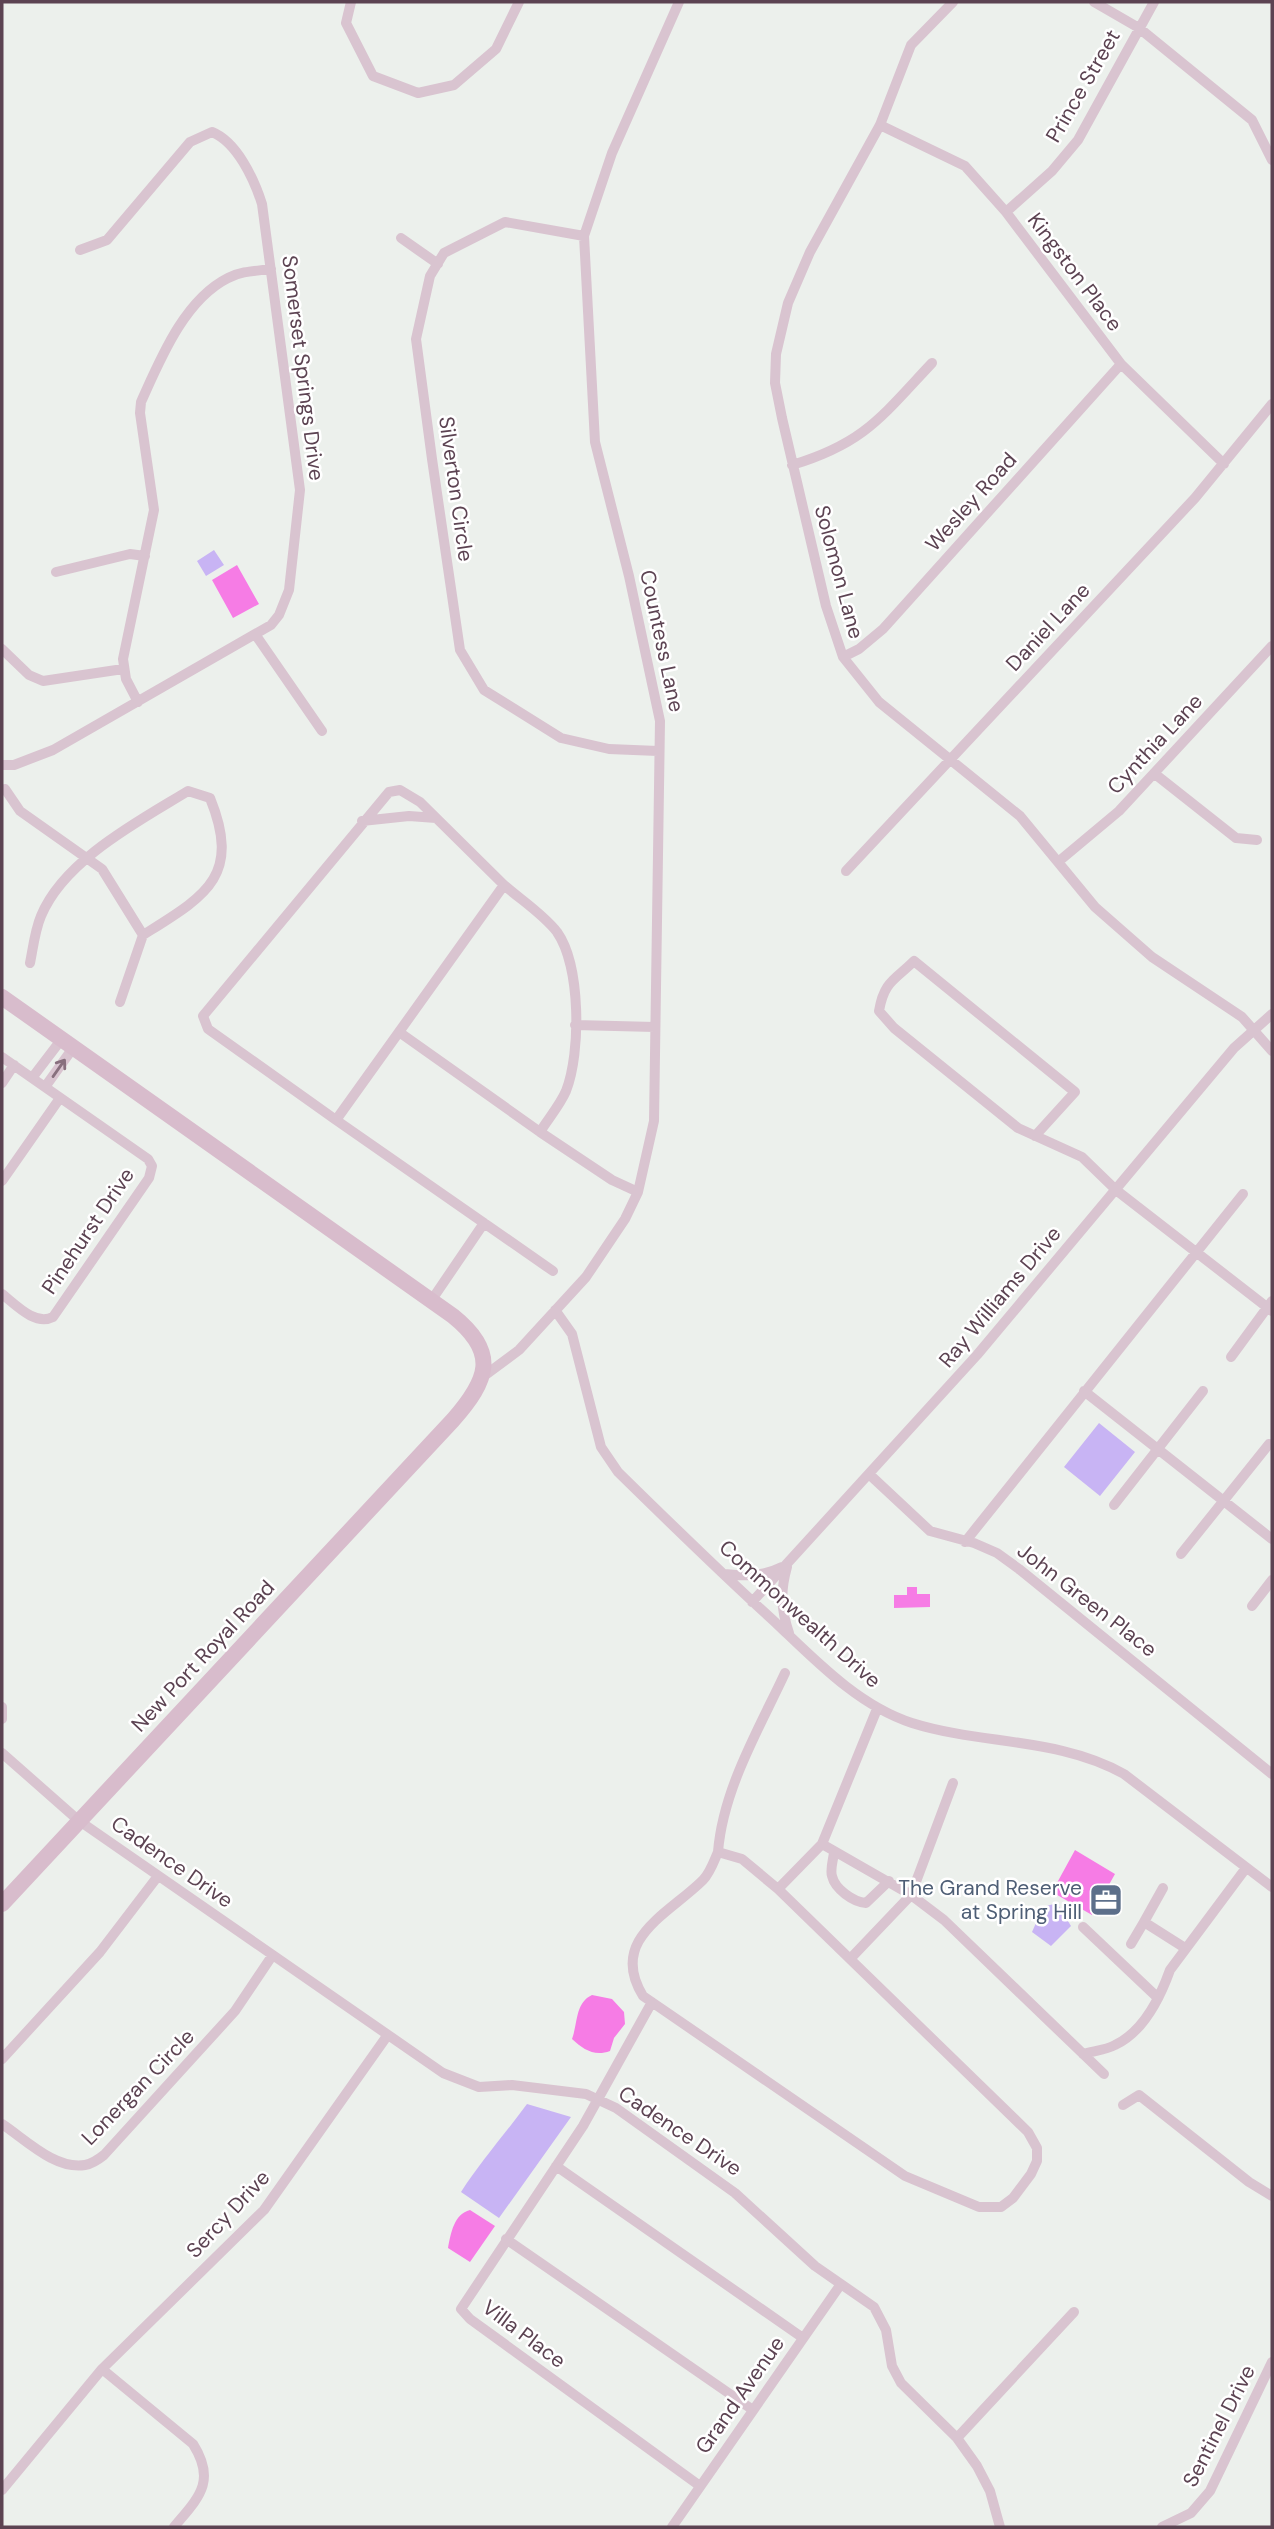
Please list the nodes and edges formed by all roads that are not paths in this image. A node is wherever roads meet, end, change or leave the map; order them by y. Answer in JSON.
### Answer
{"nodes":[{"id":1,"x":351,"y":2,"type":"edge"},
{"id":2,"x":519,"y":2,"type":"edge"},
{"id":3,"x":679,"y":2,"type":"edge"},
{"id":4,"x":953,"y":2,"type":"edge"},
{"id":5,"x":1094,"y":2,"type":"edge"},
{"id":6,"x":1154,"y":2,"type":"edge"},
{"id":7,"x":1139,"y":28,"type":"junction"},
{"id":8,"x":880,"y":125,"type":"junction"},
{"id":9,"x":1272,"y":160,"type":"edge"},
{"id":10,"x":1006,"y":212,"type":"junction"},
{"id":11,"x":584,"y":236,"type":"junction"},
{"id":12,"x":401,"y":238,"type":"dead end"},
{"id":13,"x":79,"y":250,"type":"dead end"},
{"id":14,"x":438,"y":264,"type":"junction"},
{"id":15,"x":271,"y":269,"type":"junction"},
{"id":16,"x":932,"y":363,"type":"dead end"},
{"id":17,"x":1121,"y":364,"type":"junction"},
{"id":18,"x":1272,"y":404,"type":"edge"},
{"id":19,"x":1224,"y":464,"type":"junction"},
{"id":20,"x":792,"y":465,"type":"junction"},
{"id":21,"x":145,"y":556,"type":"junction"},
{"id":22,"x":57,"y":572,"type":"dead end"},
{"id":23,"x":255,"y":634,"type":"junction"},
{"id":24,"x":1272,"y":646,"type":"edge"},
{"id":25,"x":2,"y":649,"type":"edge"},
{"id":26,"x":843,"y":657,"type":"junction"},
{"id":27,"x":123,"y":668,"type":"junction"},
{"id":28,"x":138,"y":702,"type":"junction"},
{"id":29,"x":322,"y":731,"type":"dead end"},
{"id":30,"x":658,"y":751,"type":"junction"},
{"id":31,"x":952,"y":758,"type":"junction"},
{"id":32,"x":2,"y":765,"type":"edge"},
{"id":33,"x":1155,"y":774,"type":"junction"},
{"id":34,"x":3,"y":790,"type":"edge"},
{"id":35,"x":436,"y":818,"type":"junction"},
{"id":36,"x":362,"y":821,"type":"junction"},
{"id":37,"x":1257,"y":841,"type":"dead end"},
{"id":38,"x":88,"y":858,"type":"junction"},
{"id":39,"x":1058,"y":862,"type":"junction"},
{"id":40,"x":846,"y":871,"type":"dead end"},
{"id":41,"x":504,"y":885,"type":"junction"},
{"id":42,"x":144,"y":935,"type":"junction"},
{"id":43,"x":30,"y":963,"type":"dead end"},
{"id":44,"x":2,"y":997,"type":"edge"},
{"id":45,"x":120,"y":1002,"type":"dead end"},
{"id":46,"x":1272,"y":1014,"type":"edge"},
{"id":47,"x":575,"y":1025,"type":"junction"},
{"id":48,"x":655,"y":1027,"type":"junction"},
{"id":49,"x":1254,"y":1028,"type":"junction"},
{"id":50,"x":399,"y":1032,"type":"junction"},
{"id":51,"x":67,"y":1044,"type":"junction"},
{"id":52,"x":1272,"y":1051,"type":"edge"},
{"id":53,"x":2,"y":1057,"type":"edge"},
{"id":54,"x":14,"y":1065,"type":"junction"},
{"id":55,"x":32,"y":1078,"type":"junction"},
{"id":56,"x":2,"y":1083,"type":"edge"},
{"id":57,"x":45,"y":1087,"type":"junction"},
{"id":58,"x":60,"y":1098,"type":"junction"},
{"id":59,"x":336,"y":1120,"type":"junction"},
{"id":60,"x":540,"y":1132,"type":"junction"},
{"id":61,"x":1035,"y":1136,"type":"junction"},
{"id":62,"x":2,"y":1181,"type":"edge"},
{"id":63,"x":1116,"y":1190,"type":"junction"},
{"id":64,"x":638,"y":1192,"type":"junction"},
{"id":65,"x":1243,"y":1194,"type":"dead end"},
{"id":66,"x":484,"y":1223,"type":"junction"},
{"id":67,"x":1196,"y":1252,"type":"junction"},
{"id":68,"x":553,"y":1271,"type":"dead end"},
{"id":69,"x":2,"y":1294,"type":"edge"},
{"id":70,"x":431,"y":1301,"type":"junction"},
{"id":71,"x":1271,"y":1306,"type":"edge"},
{"id":72,"x":555,"y":1310,"type":"junction"},
{"id":73,"x":1231,"y":1357,"type":"dead end"},
{"id":74,"x":484,"y":1376,"type":"junction"},
{"id":75,"x":1084,"y":1391,"type":"junction"},
{"id":76,"x":1203,"y":1391,"type":"dead end"},
{"id":77,"x":1269,"y":1444,"type":"dead end"},
{"id":78,"x":1157,"y":1448,"type":"junction"},
{"id":79,"x":870,"y":1475,"type":"junction"},
{"id":80,"x":1223,"y":1501,"type":"junction"},
{"id":81,"x":1114,"y":1505,"type":"dead end"},
{"id":82,"x":1272,"y":1539,"type":"edge"},
{"id":83,"x":965,"y":1542,"type":"junction"},
{"id":84,"x":1181,"y":1554,"type":"dead end"},
{"id":85,"x":788,"y":1564,"type":"junction"},
{"id":86,"x":724,"y":1574,"type":"junction"},
{"id":87,"x":1272,"y":1580,"type":"edge"},
{"id":88,"x":752,"y":1602,"type":"junction"},
{"id":89,"x":1252,"y":1606,"type":"dead end"},
{"id":90,"x":790,"y":1637,"type":"junction"},
{"id":91,"x":785,"y":1673,"type":"dead end"},
{"id":92,"x":2,"y":1707,"type":"edge"},
{"id":93,"x":877,"y":1709,"type":"junction"},
{"id":94,"x":2,"y":1719,"type":"edge"},
{"id":95,"x":2,"y":1753,"type":"edge"},
{"id":96,"x":1272,"y":1774,"type":"edge"},
{"id":97,"x":953,"y":1783,"type":"dead end"},
{"id":98,"x":78,"y":1820,"type":"junction"},
{"id":99,"x":822,"y":1844,"type":"junction"},
{"id":100,"x":718,"y":1852,"type":"junction"},
{"id":101,"x":834,"y":1853,"type":"junction"},
{"id":102,"x":1247,"y":1868,"type":"junction"},
{"id":103,"x":158,"y":1875,"type":"junction"},
{"id":104,"x":889,"y":1881,"type":"junction"},
{"id":105,"x":1163,"y":1888,"type":"dead end"},
{"id":106,"x":1272,"y":1888,"type":"edge"},
{"id":107,"x":778,"y":1889,"type":"junction"},
{"id":108,"x":911,"y":1895,"type":"junction"},
{"id":109,"x":2,"y":1904,"type":"edge"},
{"id":110,"x":1144,"y":1922,"type":"junction"},
{"id":111,"x":1083,"y":1927,"type":"dead end"},
{"id":112,"x":1131,"y":1944,"type":"dead end"},
{"id":113,"x":1185,"y":1948,"type":"junction"},
{"id":114,"x":272,"y":1956,"type":"junction"},
{"id":115,"x":850,"y":1959,"type":"junction"},
{"id":116,"x":1158,"y":1998,"type":"junction"},
{"id":117,"x":652,"y":2002,"type":"junction"},
{"id":118,"x":387,"y":2036,"type":"junction"},
{"id":119,"x":1083,"y":2054,"type":"junction"},
{"id":120,"x":2,"y":2059,"type":"edge"},
{"id":121,"x":1104,"y":2074,"type":"dead end"},
{"id":122,"x":597,"y":2099,"type":"junction"},
{"id":123,"x":1123,"y":2105,"type":"dead end"},
{"id":124,"x":2,"y":2124,"type":"edge"},
{"id":125,"x":556,"y":2166,"type":"junction"},
{"id":126,"x":1272,"y":2196,"type":"edge"},
{"id":127,"x":506,"y":2239,"type":"junction"},
{"id":128,"x":841,"y":2284,"type":"junction"},
{"id":129,"x":1074,"y":2312,"type":"dead end"},
{"id":130,"x":803,"y":2338,"type":"junction"},
{"id":131,"x":1272,"y":2362,"type":"edge"},
{"id":132,"x":102,"y":2369,"type":"junction"},
{"id":133,"x":753,"y":2410,"type":"junction"},
{"id":134,"x":957,"y":2438,"type":"junction"},
{"id":135,"x":700,"y":2486,"type":"junction"},
{"id":136,"x":2,"y":2490,"type":"edge"},
{"id":137,"x":174,"y":2527,"type":"edge"},
{"id":138,"x":672,"y":2527,"type":"edge"},
{"id":139,"x":1000,"y":2527,"type":"edge"},
{"id":140,"x":1162,"y":2527,"type":"edge"}],
"edges":[{"from":1,"to":2,"type":"street"},
{"from":3,"to":11,"type":"street","name":"Countess Lane"},
{"from":4,"to":8,"type":"street","name":"Solomon Lane"},
{"from":5,"to":7,"type":"street"},
{"from":6,"to":7,"type":"street","name":"Prince Street"},
{"from":7,"to":9,"type":"street"},
{"from":7,"to":10,"type":"street","name":"Prince Street"},
{"from":8,"to":10,"type":"street","name":"Kingston Place"},
{"from":8,"to":20,"type":"street","name":"Solomon Lane"},
{"from":10,"to":17,"type":"street","name":"Kingston Place"},
{"from":11,"to":14,"type":"street","name":"Silverton Circle"},
{"from":11,"to":30,"type":"street","name":"Countess Lane"},
{"from":12,"to":14,"type":"street"},
{"from":13,"to":15,"type":"street","name":"Somerset Springs Drive"},
{"from":14,"to":30,"type":"street","name":"Silverton Circle"},
{"from":15,"to":21,"type":"street"},
{"from":15,"to":23,"type":"street","name":"Somerset Springs Drive"},
{"from":16,"to":20,"type":"street"},
{"from":17,"to":19,"type":"street","name":"Kingston Place"},
{"from":17,"to":26,"type":"street","name":"Wesley Road"},
{"from":18,"to":19,"type":"street","name":"Daniel Lane"},
{"from":19,"to":31,"type":"street","name":"Daniel Lane"},
{"from":20,"to":26,"type":"street","name":"Solomon Lane"},
{"from":21,"to":22,"type":"street"},
{"from":21,"to":27,"type":"street"},
{"from":23,"to":28,"type":"street","name":"Somerset Springs Drive"},
{"from":23,"to":29,"type":"street"},
{"from":24,"to":33,"type":"street","name":"Cynthia Lane"},
{"from":25,"to":27,"type":"street"},
{"from":26,"to":31,"type":"street","name":"Solomon Lane"},
{"from":27,"to":28,"type":"street"},
{"from":28,"to":32,"type":"street","name":"Somerset Springs Drive"},
{"from":30,"to":48,"type":"street","name":"Countess Lane"},
{"from":31,"to":39,"type":"street","name":"Solomon Lane"},
{"from":31,"to":40,"type":"street","name":"Daniel Lane"},
{"from":32,"to":34,"type":"street"},
{"from":33,"to":37,"type":"street"},
{"from":33,"to":39,"type":"street","name":"Cynthia Lane"},
{"from":34,"to":38,"type":"street"},
{"from":35,"to":36,"type":"street"},
{"from":35,"to":36,"type":"street"},
{"from":35,"to":41,"type":"street"},
{"from":36,"to":59,"type":"street"},
{"from":38,"to":42,"type":"street"},
{"from":38,"to":42,"type":"street"},
{"from":38,"to":43,"type":"street"},
{"from":39,"to":49,"type":"street","name":"Solomon Lane"},
{"from":41,"to":47,"type":"street"},
{"from":41,"to":50,"type":"street"},
{"from":42,"to":45,"type":"street"},
{"from":44,"to":51,"type":"main road"},
{"from":46,"to":49,"type":"street","name":"Ray Williams Drive"},
{"from":47,"to":48,"type":"street"},
{"from":47,"to":60,"type":"street"},
{"from":48,"to":64,"type":"street","name":"Countess Lane"},
{"from":49,"to":52,"type":"street","name":"Solomon Lane"},
{"from":49,"to":63,"type":"street","name":"Ray Williams Drive"},
{"from":50,"to":59,"type":"street"},
{"from":50,"to":60,"type":"street"},
{"from":51,"to":55,"type":"street"},
{"from":57,"to":51,"type":"street","one_way":true},
{"from":51,"to":70,"type":"main road"},
{"from":53,"to":54,"type":"street","name":"Pinehurst Drive"},
{"from":54,"to":55,"type":"street","name":"Pinehurst Drive"},
{"from":54,"to":56,"type":"street"},
{"from":55,"to":57,"type":"street","name":"Pinehurst Drive"},
{"from":57,"to":58,"type":"street","name":"Pinehurst Drive"},
{"from":58,"to":62,"type":"street"},
{"from":58,"to":69,"type":"street","name":"Pinehurst Drive"},
{"from":59,"to":66,"type":"street"},
{"from":60,"to":64,"type":"street"},
{"from":61,"to":61,"type":"street"},
{"from":61,"to":63,"type":"street"},
{"from":63,"to":67,"type":"street"},
{"from":63,"to":79,"type":"street","name":"Ray Williams Drive"},
{"from":64,"to":72,"type":"street","name":"Countess Lane"},
{"from":65,"to":67,"type":"street"},
{"from":66,"to":68,"type":"street"},
{"from":66,"to":70,"type":"street"},
{"from":67,"to":71,"type":"street"},
{"from":67,"to":75,"type":"street"},
{"from":70,"to":74,"type":"main road"},
{"from":71,"to":73,"type":"street"},
{"from":72,"to":74,"type":"street","name":"Countess Lane"},
{"from":72,"to":86,"type":"street","name":"Commonwealth Drive"},
{"from":74,"to":98,"type":"main road","name":"New Port Royal Road"},
{"from":75,"to":78,"type":"street"},
{"from":75,"to":83,"type":"street"},
{"from":76,"to":78,"type":"street"},
{"from":77,"to":80,"type":"street"},
{"from":78,"to":80,"type":"street"},
{"from":78,"to":81,"type":"street"},
{"from":79,"to":83,"type":"street","name":"John Green Place"},
{"from":79,"to":85,"type":"street","name":"Ray Williams Drive"},
{"from":80,"to":82,"type":"street"},
{"from":80,"to":84,"type":"street"},
{"from":83,"to":96,"type":"street","name":"John Green Place"},
{"from":85,"to":86,"type":"street"},
{"from":85,"to":88,"type":"street","name":"Ray Williams Drive"},
{"from":85,"to":90,"type":"street"},
{"from":86,"to":88,"type":"street","name":"Commonwealth Drive"},
{"from":87,"to":89,"type":"street"},
{"from":88,"to":90,"type":"street","name":"Commonwealth Drive"},
{"from":90,"to":93,"type":"street","name":"Commonwealth Drive"},
{"from":91,"to":100,"type":"street"},
{"from":92,"to":94,"type":"street"},
{"from":93,"to":99,"type":"street"},
{"from":93,"to":102,"type":"street","name":"Commonwealth Drive"},
{"from":95,"to":98,"type":"street","name":"Cadence Drive"},
{"from":97,"to":108,"type":"street"},
{"from":98,"to":103,"type":"street","name":"Cadence Drive"},
{"from":98,"to":109,"type":"main road","name":"New Port Royal Road"},
{"from":99,"to":101,"type":"street"},
{"from":99,"to":107,"type":"street"},
{"from":100,"to":107,"type":"street"},
{"from":100,"to":117,"type":"street"},
{"from":101,"to":104,"type":"street"},
{"from":101,"to":104,"type":"street"},
{"from":102,"to":106,"type":"street","name":"Commonwealth Drive"},
{"from":102,"to":113,"type":"street"},
{"from":103,"to":114,"type":"street","name":"Cadence Drive"},
{"from":103,"to":120,"type":"street"},
{"from":104,"to":108,"type":"street"},
{"from":105,"to":110,"type":"street"},
{"from":107,"to":115,"type":"street"},
{"from":108,"to":115,"type":"street"},
{"from":108,"to":119,"type":"street"},
{"from":110,"to":112,"type":"street"},
{"from":110,"to":113,"type":"street"},
{"from":111,"to":116,"type":"street"},
{"from":113,"to":116,"type":"street"},
{"from":114,"to":118,"type":"street","name":"Cadence Drive"},
{"from":114,"to":124,"type":"street","name":"Lonergan Circle"},
{"from":115,"to":117,"type":"street"},
{"from":116,"to":119,"type":"street"},
{"from":117,"to":122,"type":"street","name":"Villa Place"},
{"from":118,"to":122,"type":"street","name":"Cadence Drive"},
{"from":118,"to":132,"type":"street","name":"Sercy Drive"},
{"from":119,"to":121,"type":"street"},
{"from":122,"to":125,"type":"street","name":"Villa Place"},
{"from":122,"to":128,"type":"street","name":"Cadence Drive"},
{"from":123,"to":126,"type":"street"},
{"from":125,"to":127,"type":"street","name":"Villa Place"},
{"from":125,"to":130,"type":"street"},
{"from":127,"to":133,"type":"street"},
{"from":127,"to":135,"type":"street","name":"Villa Place"},
{"from":128,"to":130,"type":"street","name":"Grand Avenue"},
{"from":128,"to":134,"type":"street","name":"Cadence Drive"},
{"from":129,"to":134,"type":"street"},
{"from":130,"to":133,"type":"street","name":"Grand Avenue"},
{"from":131,"to":140,"type":"street","name":"Sentinel Drive"},
{"from":132,"to":136,"type":"street","name":"Sercy Drive"},
{"from":132,"to":137,"type":"street"},
{"from":133,"to":135,"type":"street","name":"Grand Avenue"},
{"from":134,"to":139,"type":"street","name":"Cadence Drive"},
{"from":135,"to":138,"type":"street","name":"Grand Avenue"}]}
